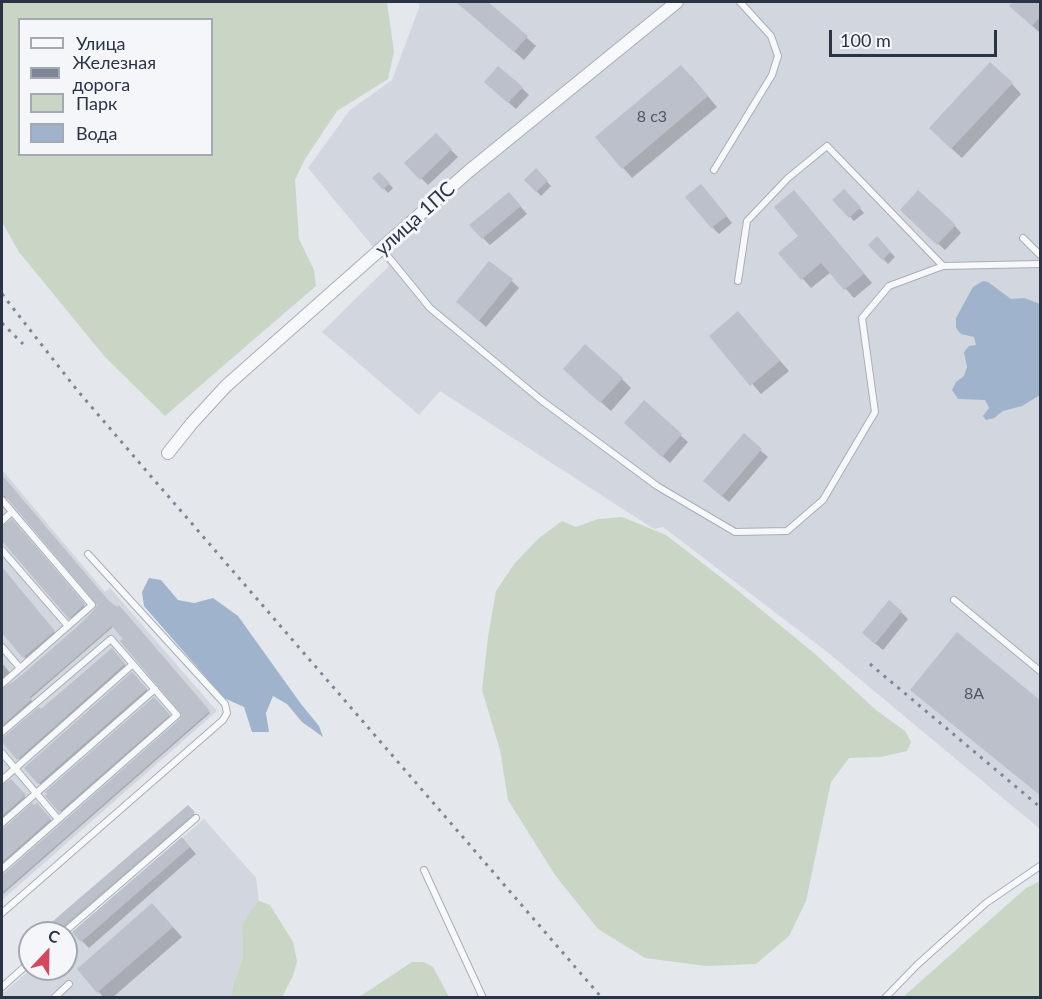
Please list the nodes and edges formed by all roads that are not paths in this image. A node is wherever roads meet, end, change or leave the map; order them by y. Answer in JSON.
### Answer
{"nodes":[{"id":1,"x":677,"y":2,"type":"edge"},
{"id":2,"x":740,"y":2,"type":"edge"},
{"id":3,"x":714,"y":170,"type":"dead end"},
{"id":4,"x":1023,"y":238,"type":"dead end"},
{"id":5,"x":382,"y":248,"type":"junction"},
{"id":6,"x":1041,"y":255,"type":"edge"},
{"id":7,"x":1041,"y":264,"type":"edge"},
{"id":8,"x":942,"y":266,"type":"junction"},
{"id":9,"x":738,"y":281,"type":"dead end"},
{"id":10,"x":168,"y":453,"type":"dead end"},
{"id":11,"x":2,"y":500,"type":"edge"},
{"id":12,"x":12,"y":512,"type":"junction"},
{"id":13,"x":2,"y":521,"type":"edge"},
{"id":14,"x":2,"y":550,"type":"edge"},
{"id":15,"x":88,"y":554,"type":"dead end"},
{"id":16,"x":954,"y":600,"type":"dead end"},
{"id":17,"x":68,"y":626,"type":"junction"},
{"id":18,"x":2,"y":647,"type":"edge"},
{"id":19,"x":133,"y":664,"type":"junction"},
{"id":20,"x":20,"y":668,"type":"junction"},
{"id":21,"x":1041,"y":671,"type":"edge"},
{"id":22,"x":2,"y":684,"type":"edge"},
{"id":23,"x":155,"y":689,"type":"junction"},
{"id":24,"x":2,"y":732,"type":"edge"},
{"id":25,"x":2,"y":753,"type":"edge"},
{"id":26,"x":15,"y":768,"type":"junction"},
{"id":27,"x":2,"y":780,"type":"edge"},
{"id":28,"x":36,"y":793,"type":"junction"},
{"id":29,"x":196,"y":818,"type":"dead end"},
{"id":30,"x":58,"y":819,"type":"junction"},
{"id":31,"x":2,"y":824,"type":"edge"},
{"id":32,"x":1041,"y":866,"type":"edge"},
{"id":33,"x":2,"y":869,"type":"edge"},
{"id":34,"x":423,"y":870,"type":"dead end"},
{"id":35,"x":2,"y":913,"type":"edge"},
{"id":36,"x":77,"y":921,"type":"edge"},
{"id":37,"x":18,"y":973,"type":"edge"},
{"id":38,"x":69,"y":984,"type":"dead end"},
{"id":39,"x":2,"y":987,"type":"edge"},
{"id":40,"x":62,"y":995,"type":"edge"},
{"id":41,"x":54,"y":998,"type":"edge"},
{"id":42,"x":483,"y":998,"type":"edge"},
{"id":43,"x":885,"y":998,"type":"edge"}],
"edges":[{"from":1,"to":5,"type":"street","name":"улица 1ПС"},
{"from":2,"to":3,"type":"lane"},
{"from":4,"to":6,"type":"lane"},
{"from":5,"to":8,"type":"lane"},
{"from":5,"to":10,"type":"street","name":"улица 1ПС"},
{"from":7,"to":8,"type":"lane"},
{"from":8,"to":9,"type":"lane"},
{"from":11,"to":12,"type":"lane"},
{"from":12,"to":13,"type":"lane"},
{"from":12,"to":17,"type":"lane"},
{"from":14,"to":17,"type":"lane"},
{"from":15,"to":35,"type":"lane"},
{"from":16,"to":21,"type":"lane"},
{"from":17,"to":20,"type":"lane"},
{"from":18,"to":20,"type":"lane"},
{"from":19,"to":23,"type":"lane"},
{"from":19,"to":24,"type":"lane"},
{"from":19,"to":26,"type":"lane"},
{"from":20,"to":22,"type":"lane"},
{"from":23,"to":28,"type":"lane"},
{"from":23,"to":30,"type":"lane"},
{"from":25,"to":26,"type":"lane"},
{"from":26,"to":27,"type":"lane"},
{"from":26,"to":28,"type":"lane"},
{"from":28,"to":30,"type":"lane"},
{"from":28,"to":31,"type":"lane"},
{"from":29,"to":36,"type":"lane"},
{"from":30,"to":33,"type":"lane"},
{"from":32,"to":43,"type":"lane"},
{"from":34,"to":42,"type":"lane"},
{"from":37,"to":39,"type":"lane"},
{"from":38,"to":40,"type":"lane"},
{"from":40,"to":41,"type":"lane"}]}
